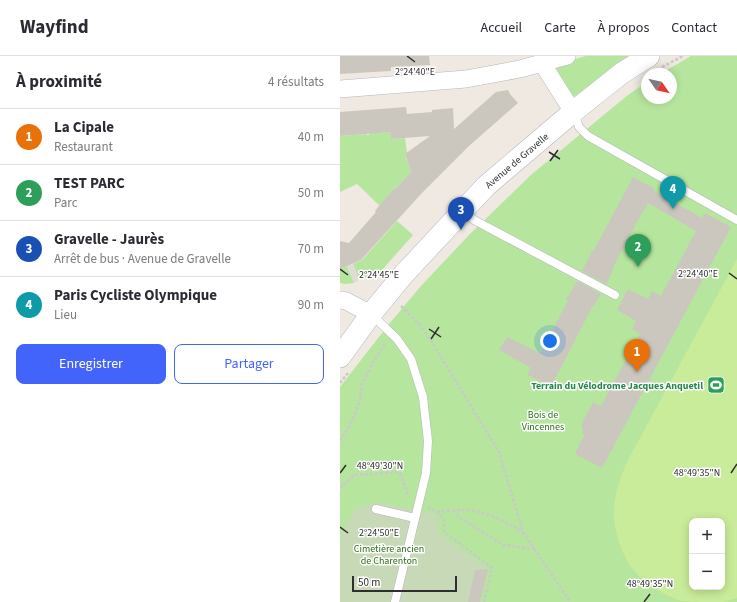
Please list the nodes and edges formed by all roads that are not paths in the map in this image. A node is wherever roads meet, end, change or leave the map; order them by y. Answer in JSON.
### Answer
{"nodes":[{"id":1,"x":567,"y":56,"type":"edge"},
{"id":2,"x":542,"y":63,"type":"junction"},
{"id":3,"x":653,"y":63,"type":"edge"},
{"id":4,"x":340,"y":89,"type":"edge"},
{"id":5,"x":574,"y":112,"type":"junction"},
{"id":6,"x":464,"y":211,"type":"junction"},
{"id":7,"x":737,"y":220,"type":"edge"},
{"id":8,"x":615,"y":295,"type":"dead end"},
{"id":9,"x":340,"y":300,"type":"edge"},
{"id":10,"x":372,"y":314,"type":"junction"},
{"id":11,"x":340,"y":357,"type":"edge"},
{"id":12,"x":376,"y":509,"type":"dead end"},
{"id":13,"x":417,"y":510,"type":"junction"},
{"id":14,"x":395,"y":602,"type":"edge"}],
"edges":[{"from":1,"to":2,"type":"street"},
{"from":2,"to":4,"type":"street"},
{"from":2,"to":5,"type":"street"},
{"from":3,"to":5,"type":"street","name":"Avenue de Gravelle"},
{"from":5,"to":6,"type":"street","name":"Avenue de Gravelle"},
{"from":5,"to":7,"type":"lane"},
{"from":6,"to":8,"type":"lane"},
{"from":6,"to":10,"type":"street","name":"Avenue de Gravelle"},
{"from":9,"to":10,"type":"street"},
{"from":10,"to":11,"type":"street","name":"Avenue de Gravelle"},
{"from":10,"to":13,"type":"lane"},
{"from":12,"to":13,"type":"lane"},
{"from":13,"to":14,"type":"lane"}]}
